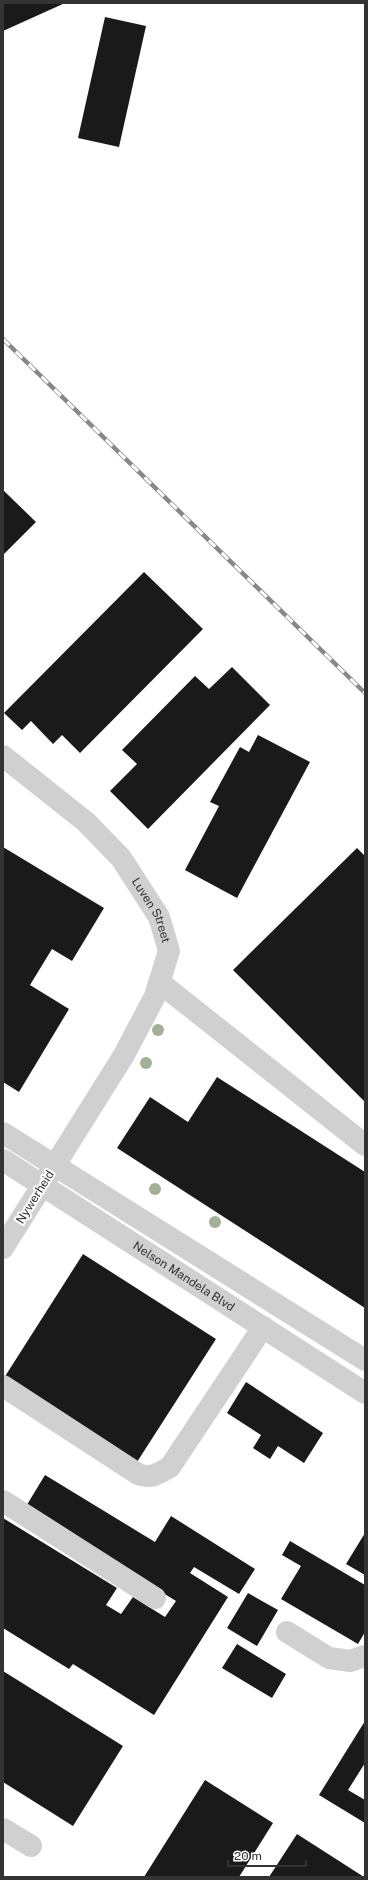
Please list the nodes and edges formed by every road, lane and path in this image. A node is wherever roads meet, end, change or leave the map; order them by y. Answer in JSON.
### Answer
{"nodes":[{"id":1,"x":3,"y":756,"type":"edge"},
{"id":2,"x":159,"y":982,"type":"junction"},
{"id":3,"x":3,"y":1133,"type":"edge"},
{"id":4,"x":365,"y":1145,"type":"edge"},
{"id":5,"x":3,"y":1160,"type":"edge"},
{"id":6,"x":55,"y":1166,"type":"junction"},
{"id":7,"x":43,"y":1186,"type":"junction"},
{"id":8,"x":3,"y":1248,"type":"edge"},
{"id":9,"x":263,"y":1327,"type":"junction"},
{"id":10,"x":365,"y":1360,"type":"edge"},
{"id":11,"x":3,"y":1386,"type":"edge"},
{"id":12,"x":365,"y":1393,"type":"edge"},
{"id":13,"x":3,"y":1501,"type":"edge"},
{"id":14,"x":155,"y":1598,"type":"dead end"},
{"id":15,"x":287,"y":1632,"type":"dead end"},
{"id":16,"x":365,"y":1656,"type":"edge"},
{"id":17,"x":3,"y":1828,"type":"edge"},
{"id":18,"x":31,"y":1846,"type":"dead end"}],
"edges":[{"from":1,"to":2,"type":"street","name":"Luven Street"},
{"from":2,"to":4,"type":"street"},
{"from":2,"to":6,"type":"street","name":"Luven Street"},
{"from":3,"to":6,"type":"street","name":"Nelson Mandela Blvd"},
{"from":5,"to":7,"type":"street","name":"Nelson Mandela Blvd"},
{"from":6,"to":7,"type":"street","name":"Nywerheid"},
{"from":6,"to":10,"type":"street","name":"Nelson Mandela Blvd"},
{"from":7,"to":8,"type":"street","name":"Nywerheid"},
{"from":7,"to":9,"type":"street","name":"Nelson Mandela Blvd"},
{"from":9,"to":11,"type":"street"},
{"from":9,"to":12,"type":"street","name":"Nelson Mandela Blvd"},
{"from":13,"to":14,"type":"street"},
{"from":15,"to":16,"type":"street"},
{"from":17,"to":18,"type":"street"}]}
